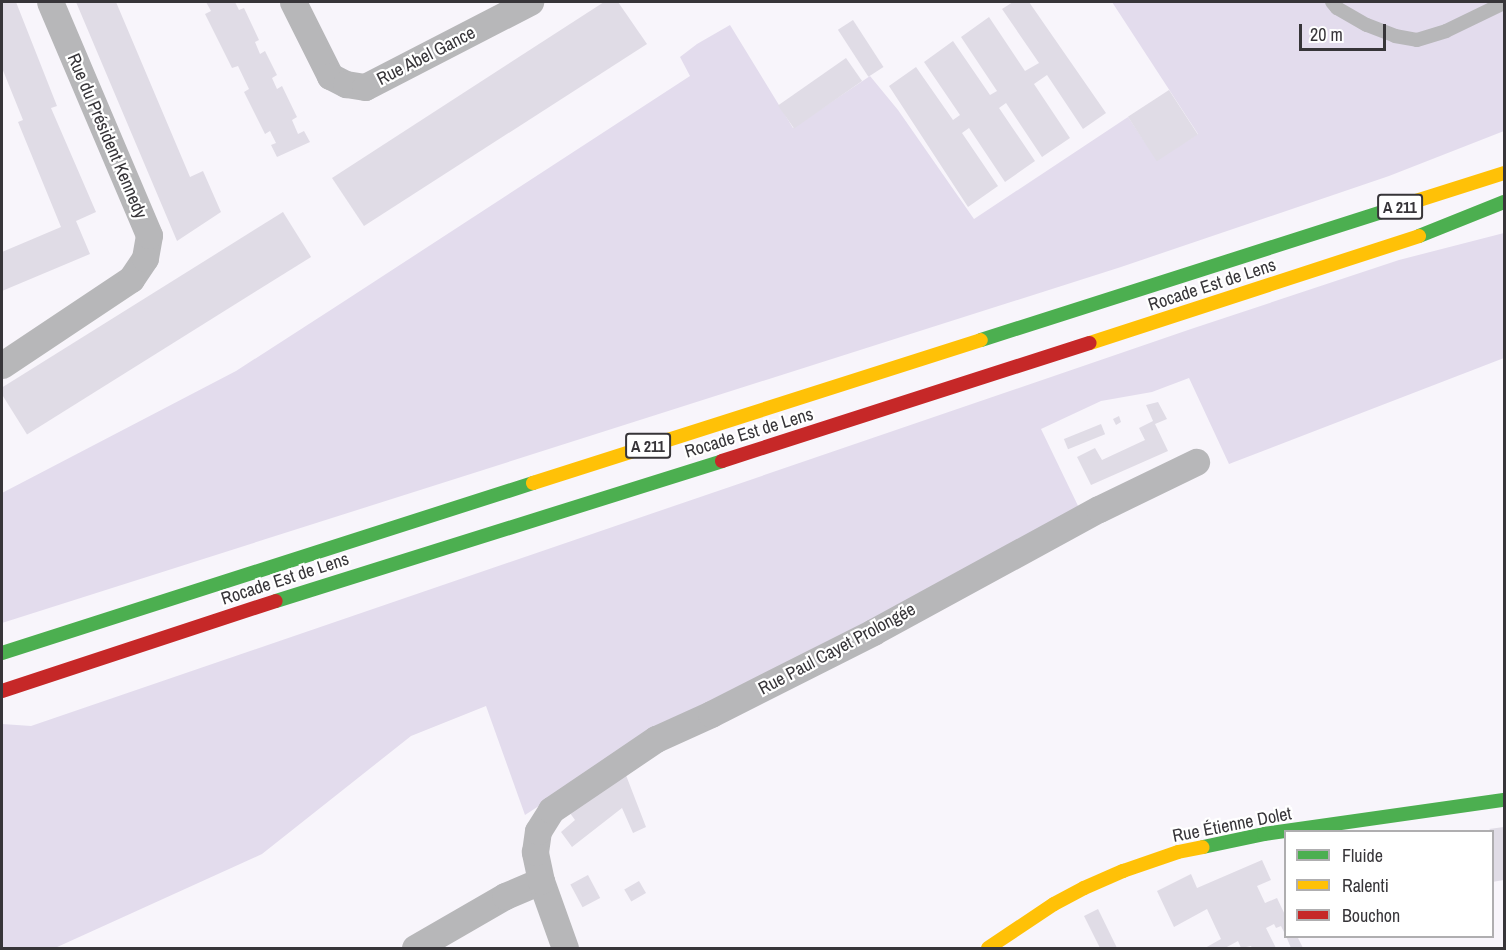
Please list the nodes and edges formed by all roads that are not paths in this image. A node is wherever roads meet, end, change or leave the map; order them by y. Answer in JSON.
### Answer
{"nodes":[{"id":1,"x":50,"y":2,"type":"edge"},
{"id":2,"x":293,"y":2,"type":"edge"},
{"id":3,"x":530,"y":2,"type":"edge"},
{"id":4,"x":1332,"y":2,"type":"edge"},
{"id":5,"x":1504,"y":3,"type":"edge"},
{"id":6,"x":1461,"y":172,"type":"dead end"},
{"id":7,"x":1504,"y":173,"type":"edge"},
{"id":8,"x":1504,"y":202,"type":"edge"},
{"id":9,"x":1504,"y":218,"type":"edge"},
{"id":10,"x":1295,"y":239,"type":"junction"},
{"id":11,"x":1400,"y":243,"type":"junction"},
{"id":12,"x":2,"y":365,"type":"edge"},
{"id":13,"x":1196,"y":462,"type":"dead end"},
{"id":14,"x":2,"y":653,"type":"edge"},
{"id":15,"x":2,"y":691,"type":"edge"},
{"id":16,"x":1504,"y":800,"type":"edge"},
{"id":17,"x":1292,"y":830,"type":"edge"},
{"id":18,"x":1284,"y":831,"type":"edge"},
{"id":19,"x":541,"y":881,"type":"junction"},
{"id":20,"x":415,"y":948,"type":"edge"},
{"id":21,"x":565,"y":948,"type":"edge"},
{"id":22,"x":988,"y":948,"type":"edge"}],
"edges":[{"from":1,"to":12,"type":"street","name":"Rue du Président Kennedy"},
{"from":2,"to":3,"type":"street","name":"Rue Abel Gance"},
{"from":4,"to":5,"type":"lane"},
{"from":6,"to":10,"type":"main road"},
{"from":7,"to":10,"type":"main road","name":"Rocade Est de Lens","number":"A 211"},
{"from":8,"to":11,"type":"main road","name":"Rocade Est de Lens","number":"A 211"},
{"from":9,"to":11,"type":"main road"},
{"from":10,"to":14,"type":"main road","name":"Rocade Est de Lens","number":"A 211"},
{"from":11,"to":15,"type":"main road","name":"Rocade Est de Lens","number":"A 211"},
{"from":13,"to":19,"type":"street","name":"Rue Paul Cayet Prolongée"},
{"from":16,"to":17,"type":"main road","name":"Rue Étienne Dolet"},
{"from":18,"to":22,"type":"main road","name":"Rue Étienne Dolet"},
{"from":19,"to":20,"type":"street"},
{"from":19,"to":21,"type":"street","name":"Rue Paul Cayet Prolongée"}]}
